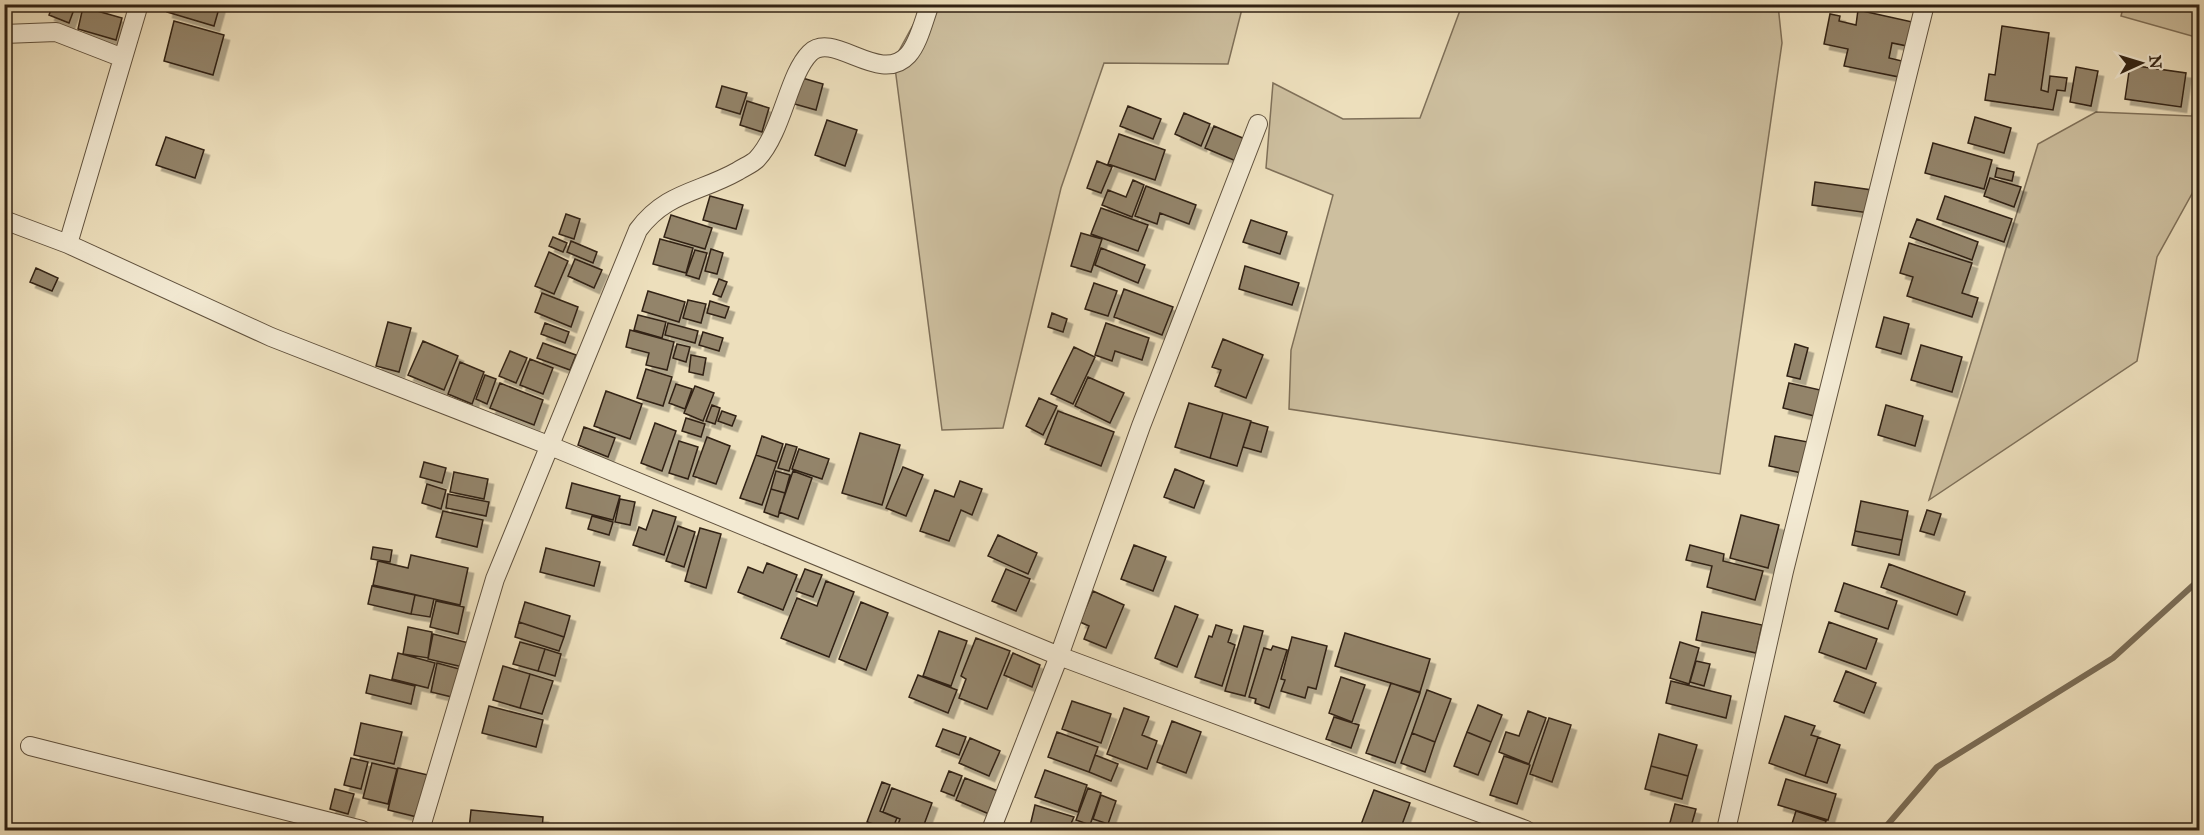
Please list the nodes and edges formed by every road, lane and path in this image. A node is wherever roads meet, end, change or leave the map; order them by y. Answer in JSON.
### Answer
{"nodes":[{"id":1,"x":139,"y":4,"type":"edge"},
{"id":2,"x":930,"y":4,"type":"edge"},
{"id":3,"x":1925,"y":4,"type":"edge"},
{"id":4,"x":4,"y":34,"type":"edge"},
{"id":5,"x":123,"y":58,"type":"junction"},
{"id":6,"x":1258,"y":124,"type":"dead end"},
{"id":7,"x":4,"y":220,"type":"edge"},
{"id":8,"x":68,"y":244,"type":"junction"},
{"id":9,"x":548,"y":445,"type":"junction"},
{"id":10,"x":1059,"y":656,"type":"junction"},
{"id":11,"x":30,"y":746,"type":"dead end"},
{"id":12,"x":362,"y":831,"type":"edge"},
{"id":13,"x":420,"y":831,"type":"edge"},
{"id":14,"x":991,"y":831,"type":"edge"},
{"id":15,"x":1526,"y":831,"type":"edge"},
{"id":16,"x":1726,"y":831,"type":"edge"}],
"edges":[{"from":1,"to":5,"type":"street"},
{"from":2,"to":9,"type":"street"},
{"from":3,"to":16,"type":"street"},
{"from":4,"to":5,"type":"street"},
{"from":5,"to":8,"type":"street"},
{"from":6,"to":10,"type":"street"},
{"from":7,"to":8,"type":"street"},
{"from":8,"to":9,"type":"street"},
{"from":9,"to":10,"type":"street"},
{"from":9,"to":13,"type":"street"},
{"from":10,"to":14,"type":"street"},
{"from":10,"to":15,"type":"street"},
{"from":11,"to":12,"type":"street"}]}
